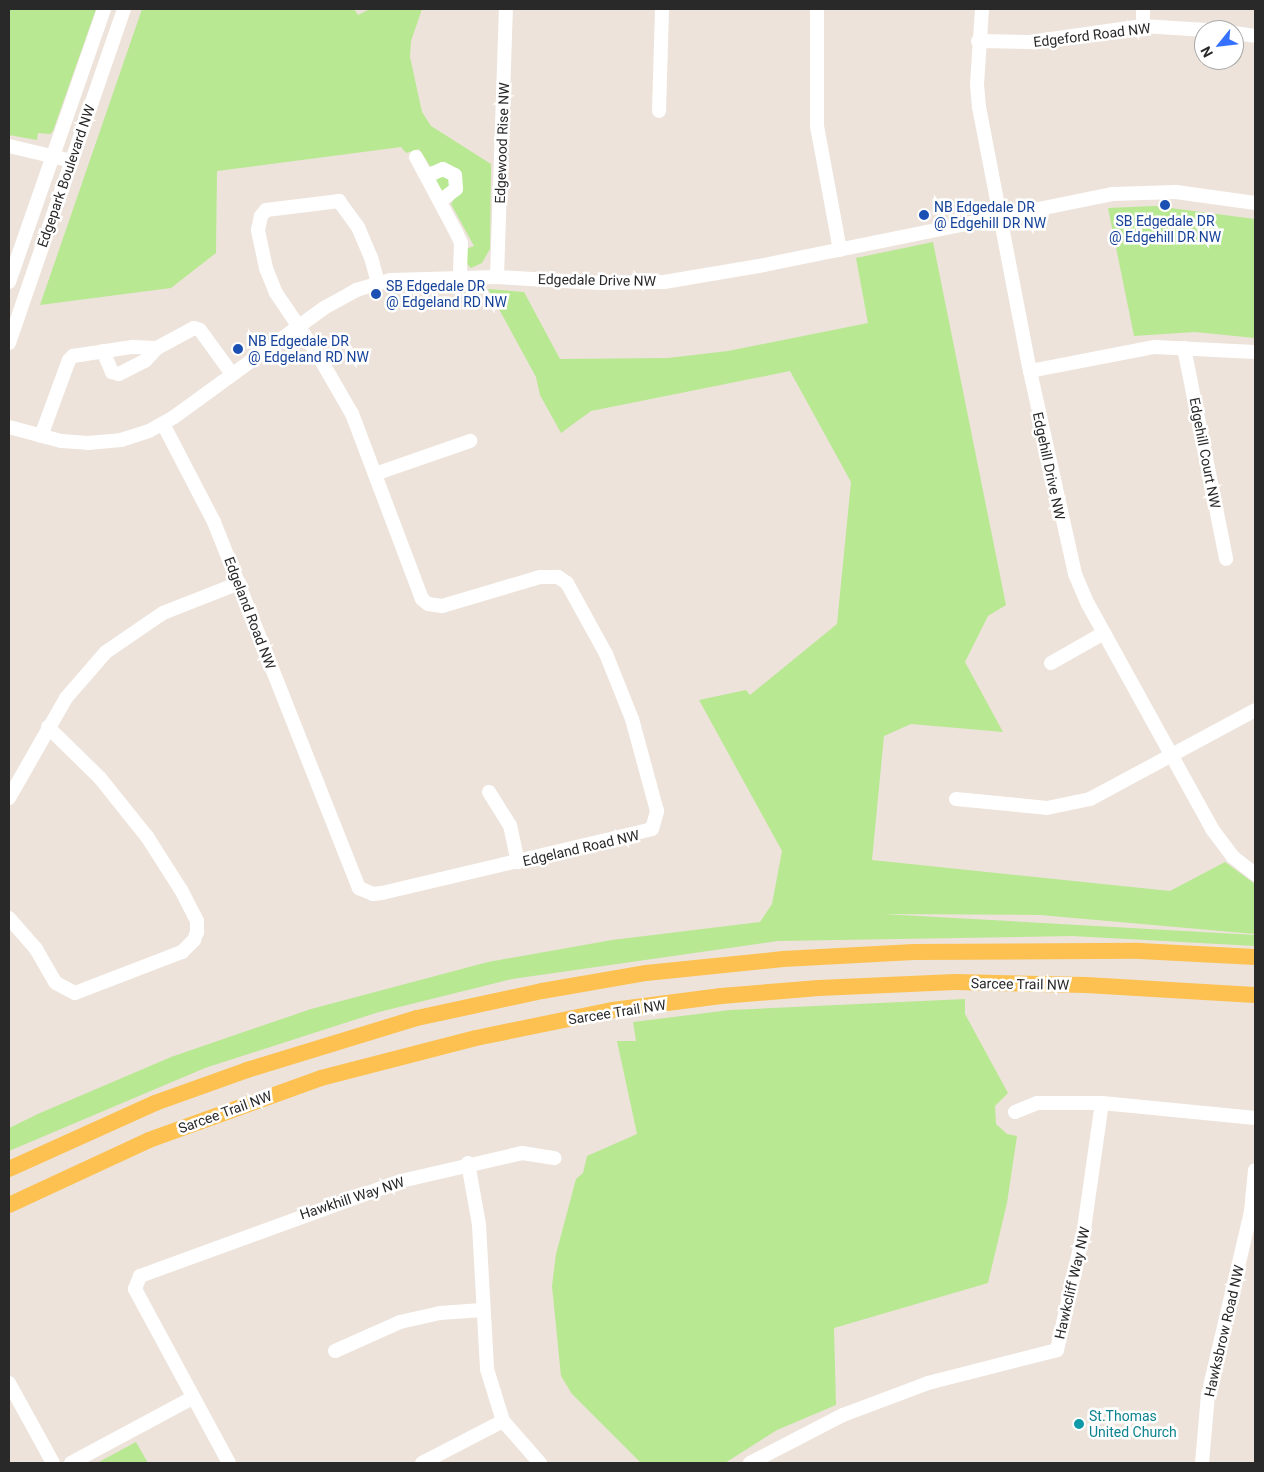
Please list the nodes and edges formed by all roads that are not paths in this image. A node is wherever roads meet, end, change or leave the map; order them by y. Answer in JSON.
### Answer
{"nodes":[{"id":1,"x":104,"y":9,"type":"edge"},
{"id":2,"x":124,"y":9,"type":"edge"},
{"id":3,"x":506,"y":9,"type":"edge"},
{"id":4,"x":662,"y":9,"type":"edge"},
{"id":5,"x":817,"y":9,"type":"edge"},
{"id":6,"x":982,"y":9,"type":"edge"},
{"id":7,"x":1143,"y":9,"type":"edge"},
{"id":8,"x":1143,"y":26,"type":"junction"},
{"id":9,"x":1194,"y":29,"type":"edge"},
{"id":10,"x":978,"y":41,"type":"junction"},
{"id":11,"x":659,"y":112,"type":"dead end"},
{"id":12,"x":9,"y":146,"type":"edge"},
{"id":13,"x":52,"y":156,"type":"junction"},
{"id":14,"x":416,"y":157,"type":"dead end"},
{"id":15,"x":72,"y":161,"type":"junction"},
{"id":16,"x":427,"y":176,"type":"junction"},
{"id":17,"x":440,"y":201,"type":"junction"},
{"id":18,"x":1255,"y":203,"type":"edge"},
{"id":19,"x":1000,"y":218,"type":"junction"},
{"id":20,"x":840,"y":250,"type":"junction"},
{"id":21,"x":497,"y":277,"type":"junction"},
{"id":22,"x":460,"y":278,"type":"junction"},
{"id":23,"x":9,"y":282,"type":"edge"},
{"id":24,"x":378,"y":283,"type":"junction"},
{"id":25,"x":298,"y":328,"type":"junction"},
{"id":26,"x":9,"y":343,"type":"edge"},
{"id":27,"x":157,"y":348,"type":"junction"},
{"id":28,"x":1184,"y":348,"type":"junction"},
{"id":29,"x":104,"y":351,"type":"junction"},
{"id":30,"x":1255,"y":352,"type":"edge"},
{"id":31,"x":1030,"y":371,"type":"junction"},
{"id":32,"x":232,"y":374,"type":"junction"},
{"id":33,"x":163,"y":424,"type":"junction"},
{"id":34,"x":9,"y":427,"type":"edge"},
{"id":35,"x":41,"y":436,"type":"junction"},
{"id":36,"x":470,"y":441,"type":"dead end"},
{"id":37,"x":375,"y":474,"type":"junction"},
{"id":38,"x":1226,"y":559,"type":"dead end"},
{"id":39,"x":238,"y":583,"type":"junction"},
{"id":40,"x":1104,"y":633,"type":"junction"},
{"id":41,"x":1050,"y":663,"type":"dead end"},
{"id":42,"x":1255,"y":710,"type":"edge"},
{"id":43,"x":48,"y":727,"type":"junction"},
{"id":44,"x":1173,"y":756,"type":"junction"},
{"id":45,"x":489,"y":792,"type":"dead end"},
{"id":46,"x":9,"y":798,"type":"edge"},
{"id":47,"x":956,"y":799,"type":"dead end"},
{"id":48,"x":518,"y":862,"type":"junction"},
{"id":49,"x":1255,"y":874,"type":"edge"},
{"id":50,"x":9,"y":918,"type":"edge"},
{"id":51,"x":1255,"y":957,"type":"edge"},
{"id":52,"x":1255,"y":995,"type":"edge"},
{"id":53,"x":1102,"y":1102,"type":"junction"},
{"id":54,"x":1015,"y":1112,"type":"dead end"},
{"id":55,"x":1255,"y":1118,"type":"edge"},
{"id":56,"x":556,"y":1158,"type":"dead end"},
{"id":57,"x":468,"y":1163,"type":"junction"},
{"id":58,"x":9,"y":1169,"type":"edge"},
{"id":59,"x":1255,"y":1170,"type":"edge"},
{"id":60,"x":9,"y":1206,"type":"edge"},
{"id":61,"x":482,"y":1310,"type":"junction"},
{"id":62,"x":335,"y":1351,"type":"dead end"},
{"id":63,"x":9,"y":1383,"type":"edge"},
{"id":64,"x":192,"y":1398,"type":"junction"},
{"id":65,"x":503,"y":1421,"type":"junction"},
{"id":66,"x":53,"y":1463,"type":"edge"},
{"id":67,"x":71,"y":1463,"type":"edge"},
{"id":68,"x":229,"y":1463,"type":"edge"},
{"id":69,"x":422,"y":1463,"type":"edge"},
{"id":70,"x":540,"y":1463,"type":"edge"},
{"id":71,"x":750,"y":1463,"type":"edge"},
{"id":72,"x":1202,"y":1463,"type":"edge"}],
"edges":[{"from":1,"to":13,"type":"street","name":"Edgepark Boulevard NW"},
{"from":2,"to":15,"type":"street","name":"Edgepark Boulevard NW"},
{"from":3,"to":21,"type":"street","name":"Edgewood Rise NW"},
{"from":4,"to":11,"type":"street"},
{"from":5,"to":20,"type":"street"},
{"from":6,"to":10,"type":"street","name":"Edgehill Drive NW"},
{"from":7,"to":8,"type":"street"},
{"from":8,"to":9,"type":"street","name":"Edgeford Road NW"},
{"from":8,"to":10,"type":"street","name":"Edgeford Road NW"},
{"from":10,"to":19,"type":"street","name":"Edgehill Drive NW"},
{"from":12,"to":13,"type":"street"},
{"from":13,"to":15,"type":"street"},
{"from":13,"to":23,"type":"street","name":"Edgepark Boulevard NW"},
{"from":14,"to":16,"type":"street"},
{"from":15,"to":26,"type":"street","name":"Edgepark Boulevard NW"},
{"from":16,"to":17,"type":"street"},
{"from":16,"to":17,"type":"street"},
{"from":17,"to":22,"type":"street"},
{"from":18,"to":19,"type":"street","name":"Edgedale Drive NW"},
{"from":19,"to":20,"type":"street","name":"Edgedale Drive NW"},
{"from":19,"to":31,"type":"street","name":"Edgehill Drive NW"},
{"from":20,"to":21,"type":"street","name":"Edgedale Drive NW"},
{"from":21,"to":22,"type":"street","name":"Edgedale Drive NW"},
{"from":22,"to":24,"type":"street","name":"Edgedale Drive NW"},
{"from":24,"to":25,"type":"street","name":"Edgedale Drive NW"},
{"from":24,"to":25,"type":"street","name":"Edgeland Road NW"},
{"from":25,"to":32,"type":"street","name":"Edgedale Drive NW"},
{"from":25,"to":37,"type":"street","name":"Edgeland Road NW"},
{"from":27,"to":29,"type":"street"},
{"from":27,"to":29,"type":"street"},
{"from":27,"to":32,"type":"street"},
{"from":28,"to":30,"type":"street"},
{"from":28,"to":31,"type":"street"},
{"from":28,"to":38,"type":"street","name":"Edgehill Court NW"},
{"from":29,"to":35,"type":"street"},
{"from":31,"to":40,"type":"street","name":"Edgehill Drive NW"},
{"from":32,"to":33,"type":"street","name":"Edgedale Drive NW"},
{"from":33,"to":35,"type":"street","name":"Edgedale Drive NW"},
{"from":33,"to":39,"type":"street","name":"Edgeland Road NW"},
{"from":34,"to":35,"type":"street","name":"Edgedale Drive NW"},
{"from":36,"to":37,"type":"street"},
{"from":37,"to":48,"type":"street","name":"Edgeland Road NW"},
{"from":39,"to":43,"type":"street"},
{"from":39,"to":48,"type":"street","name":"Edgeland Road NW"},
{"from":40,"to":41,"type":"street"},
{"from":40,"to":44,"type":"street","name":"Edgehill Drive NW"},
{"from":42,"to":44,"type":"street"},
{"from":43,"to":46,"type":"street"},
{"from":43,"to":50,"type":"street"},
{"from":44,"to":47,"type":"street"},
{"from":44,"to":49,"type":"street","name":"Edgehill Drive NW"},
{"from":45,"to":48,"type":"street"},
{"from":51,"to":58,"type":"main road"},
{"from":52,"to":60,"type":"main road","name":"Sarcee Trail NW"},
{"from":53,"to":54,"type":"street"},
{"from":53,"to":55,"type":"street"},
{"from":53,"to":71,"type":"street","name":"Hawkcliff Way NW"},
{"from":56,"to":57,"type":"street","name":"Hawkhill Way NW"},
{"from":57,"to":61,"type":"street"},
{"from":57,"to":64,"type":"street","name":"Hawkhill Way NW"},
{"from":59,"to":72,"type":"street","name":"Hawksbrow Road NW"},
{"from":61,"to":62,"type":"street"},
{"from":61,"to":65,"type":"street"},
{"from":63,"to":66,"type":"street"},
{"from":64,"to":67,"type":"street"},
{"from":64,"to":68,"type":"street","name":"Hawkhill Way NW"},
{"from":65,"to":69,"type":"street"},
{"from":65,"to":70,"type":"street"}]}
